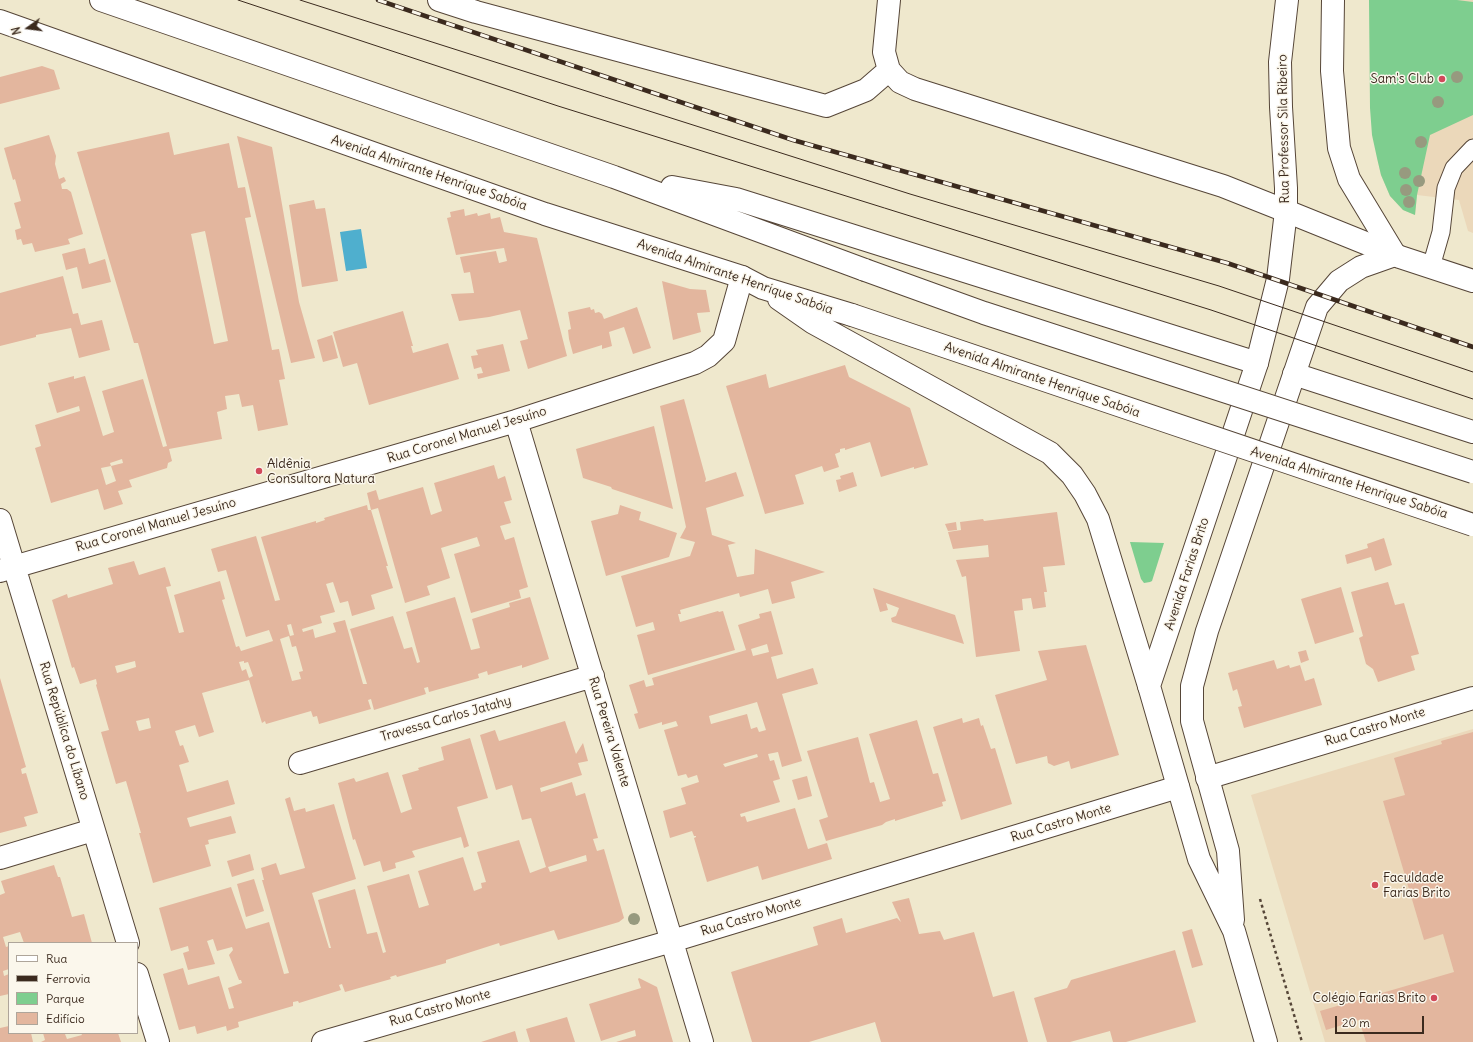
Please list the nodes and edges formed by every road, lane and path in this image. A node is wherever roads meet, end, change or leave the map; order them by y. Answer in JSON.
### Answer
{"nodes":[{"id":1,"x":101,"y":0,"type":"edge"},
{"id":2,"x":439,"y":0,"type":"edge"},
{"id":3,"x":889,"y":0,"type":"edge"},
{"id":4,"x":1287,"y":0,"type":"edge"},
{"id":5,"x":1333,"y":0,"type":"edge"},
{"id":6,"x":0,"y":22,"type":"edge"},
{"id":7,"x":889,"y":70,"type":"junction"},
{"id":8,"x":1473,"y":148,"type":"edge"},
{"id":9,"x":614,"y":177,"type":"junction"},
{"id":10,"x":1286,"y":211,"type":"junction"},
{"id":11,"x":1395,"y":255,"type":"junction"},
{"id":12,"x":1431,"y":267,"type":"junction"},
{"id":13,"x":742,"y":277,"type":"junction"},
{"id":14,"x":1473,"y":281,"type":"edge"},
{"id":15,"x":763,"y":288,"type":"junction"},
{"id":16,"x":1257,"y":363,"type":"junction"},
{"id":17,"x":1294,"y":374,"type":"junction"},
{"id":18,"x":516,"y":421,"type":"junction"},
{"id":19,"x":1473,"y":432,"type":"edge"},
{"id":20,"x":1473,"y":472,"type":"edge"},
{"id":21,"x":0,"y":520,"type":"edge"},
{"id":22,"x":1473,"y":525,"type":"edge"},
{"id":23,"x":7,"y":568,"type":"edge"},
{"id":24,"x":593,"y":676,"type":"junction"},
{"id":25,"x":1150,"y":686,"type":"junction"},
{"id":26,"x":1473,"y":698,"type":"edge"},
{"id":27,"x":300,"y":763,"type":"dead end"},
{"id":28,"x":1207,"y":778,"type":"junction"},
{"id":29,"x":1178,"y":787,"type":"junction"},
{"id":30,"x":94,"y":830,"type":"junction"},
{"id":31,"x":0,"y":858,"type":"edge"},
{"id":32,"x":1258,"y":891,"type":"dead end"},
{"id":33,"x":1234,"y":931,"type":"junction"},
{"id":34,"x":672,"y":941,"type":"junction"},
{"id":35,"x":128,"y":942,"type":"edge"},
{"id":36,"x":138,"y":977,"type":"edge"},
{"id":37,"x":158,"y":1042,"type":"edge"},
{"id":38,"x":323,"y":1042,"type":"edge"},
{"id":39,"x":702,"y":1042,"type":"edge"},
{"id":40,"x":1266,"y":1042,"type":"edge"},
{"id":41,"x":1302,"y":1042,"type":"edge"}],
"edges":[{"from":1,"to":9,"type":"main road"},
{"from":2,"to":7,"type":"main road"},
{"from":3,"to":7,"type":"main road"},
{"from":4,"to":10,"type":"main road","name":"Rua Professor Sila Ribeiro"},
{"from":5,"to":11,"type":"main road"},
{"from":6,"to":13,"type":"main road","name":"Avenida Almirante Henrique Sabóia"},
{"from":7,"to":10,"type":"main road"},
{"from":8,"to":12,"type":"lane"},
{"from":9,"to":16,"type":"main road"},
{"from":9,"to":20,"type":"main road","bridge":true},
{"from":10,"to":11,"type":"main road"},
{"from":10,"to":16,"type":"main road","name":"Avenida Farias Brito"},
{"from":11,"to":12,"type":"main road"},
{"from":11,"to":17,"type":"main road"},
{"from":12,"to":14,"type":"main road"},
{"from":13,"to":15,"type":"main road","name":"Avenida Almirante Henrique Sabóia"},
{"from":13,"to":18,"type":"main road","name":"Rua Coronel Manuel Jesuíno"},
{"from":15,"to":22,"type":"main road","name":"Avenida Almirante Henrique Sabóia","bridge":true},
{"from":15,"to":25,"type":"main road"},
{"from":16,"to":25,"type":"main road","name":"Avenida Farias Brito"},
{"from":17,"to":19,"type":"main road"},
{"from":17,"to":28,"type":"main road"},
{"from":18,"to":23,"type":"main road","name":"Rua Coronel Manuel Jesuíno"},
{"from":18,"to":24,"type":"main road","name":"Rua Pereira Valente"},
{"from":21,"to":23,"type":"main road","name":"Rua República do Líbano"},
{"from":23,"to":30,"type":"main road","name":"Rua República do Líbano"},
{"from":24,"to":27,"type":"main road","name":"Travessa Carlos Jatahy"},
{"from":24,"to":34,"type":"main road","name":"Rua Pereira Valente"},
{"from":25,"to":29,"type":"main road"},
{"from":26,"to":28,"type":"main road","name":"Rua Castro Monte"},
{"from":28,"to":33,"type":"main road"},
{"from":29,"to":33,"type":"main road"},
{"from":29,"to":34,"type":"main road","name":"Rua Castro Monte"},
{"from":30,"to":31,"type":"main road"},
{"from":30,"to":35,"type":"main road","name":"Rua República do Líbano"},
{"from":32,"to":41,"type":"path"},
{"from":33,"to":40,"type":"main road"},
{"from":34,"to":38,"type":"main road","name":"Rua Castro Monte"},
{"from":34,"to":39,"type":"main road","name":"Rua Pereira Valente"},
{"from":36,"to":37,"type":"main road"}]}
